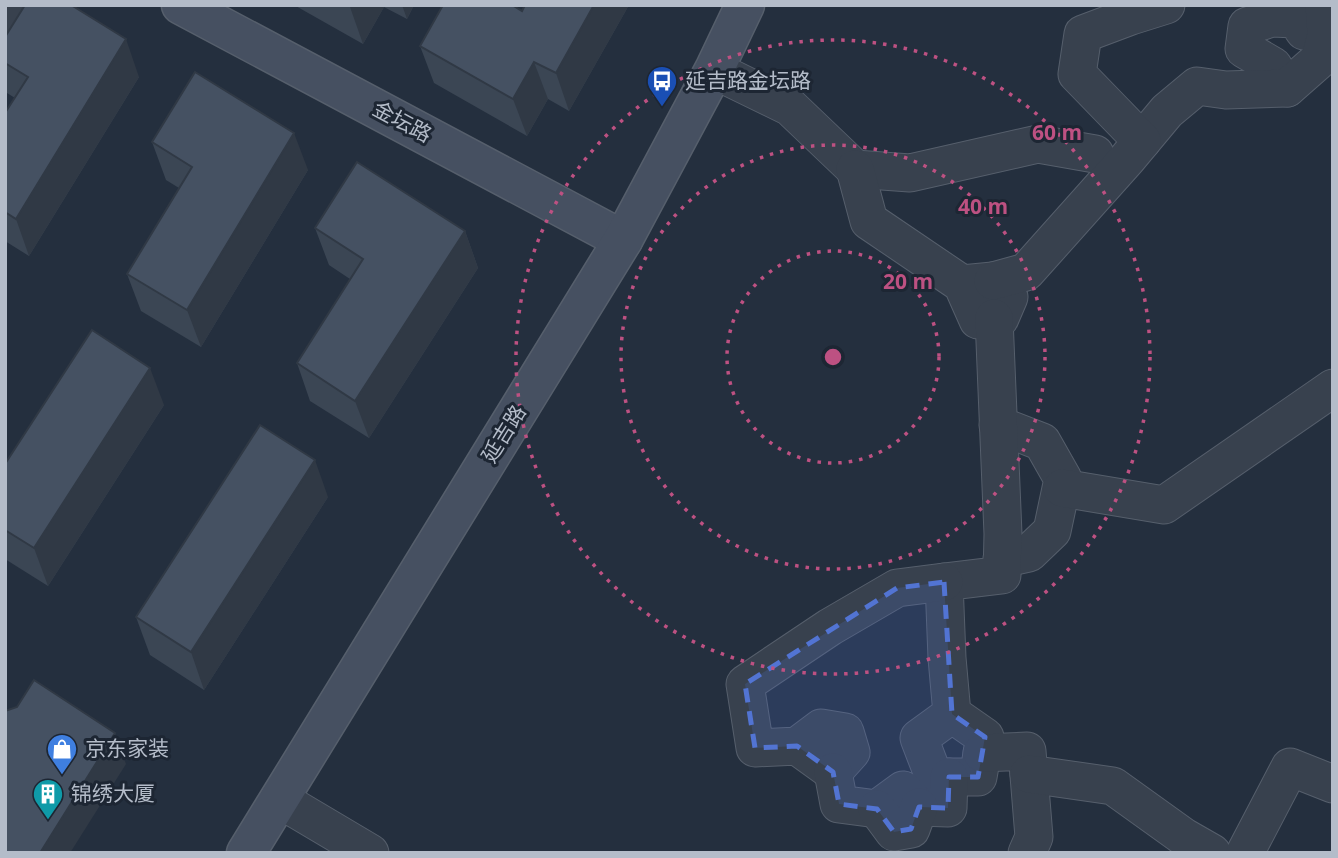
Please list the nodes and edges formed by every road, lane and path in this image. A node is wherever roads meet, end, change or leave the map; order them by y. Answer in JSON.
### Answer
{"nodes":[{"id":1,"x":15,"y":5,"type":"edge"},
{"id":2,"x":181,"y":5,"type":"edge"},
{"id":3,"x":745,"y":5,"type":"edge"},
{"id":4,"x":1166,"y":5,"type":"edge"},
{"id":5,"x":1325,"y":20,"type":"edge"},
{"id":6,"x":5,"y":22,"type":"edge"},
{"id":7,"x":713,"y":70,"type":"junction"},
{"id":8,"x":1286,"y":88,"type":"junction"},
{"id":9,"x":1142,"y":141,"type":"junction"},
{"id":10,"x":1095,"y":154,"type":"dead end"},
{"id":11,"x":855,"y":169,"type":"junction"},
{"id":12,"x":623,"y":240,"type":"junction"},
{"id":13,"x":977,"y":282,"type":"junction"},
{"id":14,"x":1333,"y":388,"type":"edge"},
{"id":15,"x":998,"y":425,"type":"junction"},
{"id":16,"x":1062,"y":488,"type":"junction"},
{"id":17,"x":1002,"y":559,"type":"junction"},
{"id":18,"x":944,"y":582,"type":"junction"},
{"id":19,"x":952,"y":714,"type":"junction"},
{"id":20,"x":982,"y":753,"type":"junction"},
{"id":21,"x":1029,"y":774,"type":"junction"},
{"id":22,"x":949,"y":777,"type":"junction"},
{"id":23,"x":1333,"y":784,"type":"edge"},
{"id":24,"x":279,"y":800,"type":"junction"},
{"id":25,"x":897,"y":825,"type":"edge"},
{"id":26,"x":330,"y":843,"type":"edge"},
{"id":27,"x":246,"y":853,"type":"edge"},
{"id":28,"x":370,"y":853,"type":"edge"},
{"id":29,"x":1027,"y":853,"type":"edge"},
{"id":30,"x":1212,"y":853,"type":"edge"},
{"id":31,"x":1245,"y":853,"type":"edge"}],
"edges":[{"from":1,"to":6,"type":"street"},
{"from":2,"to":12,"type":"main road","name":"金坛路"},
{"from":3,"to":7,"type":"main road","name":"延吉路"},
{"from":4,"to":9,"type":"street"},
{"from":5,"to":8,"type":"street"},
{"from":5,"to":8,"type":"street"},
{"from":7,"to":11,"type":"street"},
{"from":7,"to":12,"type":"main road","name":"延吉路"},
{"from":8,"to":9,"type":"street"},
{"from":9,"to":13,"type":"street"},
{"from":10,"to":11,"type":"street"},
{"from":11,"to":13,"type":"street"},
{"from":12,"to":24,"type":"main road","name":"延吉路"},
{"from":13,"to":15,"type":"street"},
{"from":14,"to":16,"type":"street"},
{"from":15,"to":16,"type":"street"},
{"from":15,"to":17,"type":"street"},
{"from":16,"to":17,"type":"street"},
{"from":17,"to":18,"type":"street"},
{"from":18,"to":19,"type":"street"},
{"from":18,"to":25,"type":"street"},
{"from":19,"to":20,"type":"street"},
{"from":19,"to":22,"type":"street"},
{"from":20,"to":21,"type":"street"},
{"from":20,"to":22,"type":"street"},
{"from":21,"to":29,"type":"street"},
{"from":21,"to":30,"type":"street"},
{"from":22,"to":25,"type":"street"},
{"from":23,"to":31,"type":"street"},
{"from":24,"to":26,"type":"street"},
{"from":24,"to":27,"type":"main road","name":"延吉路"},
{"from":26,"to":28,"type":"street"}]}
